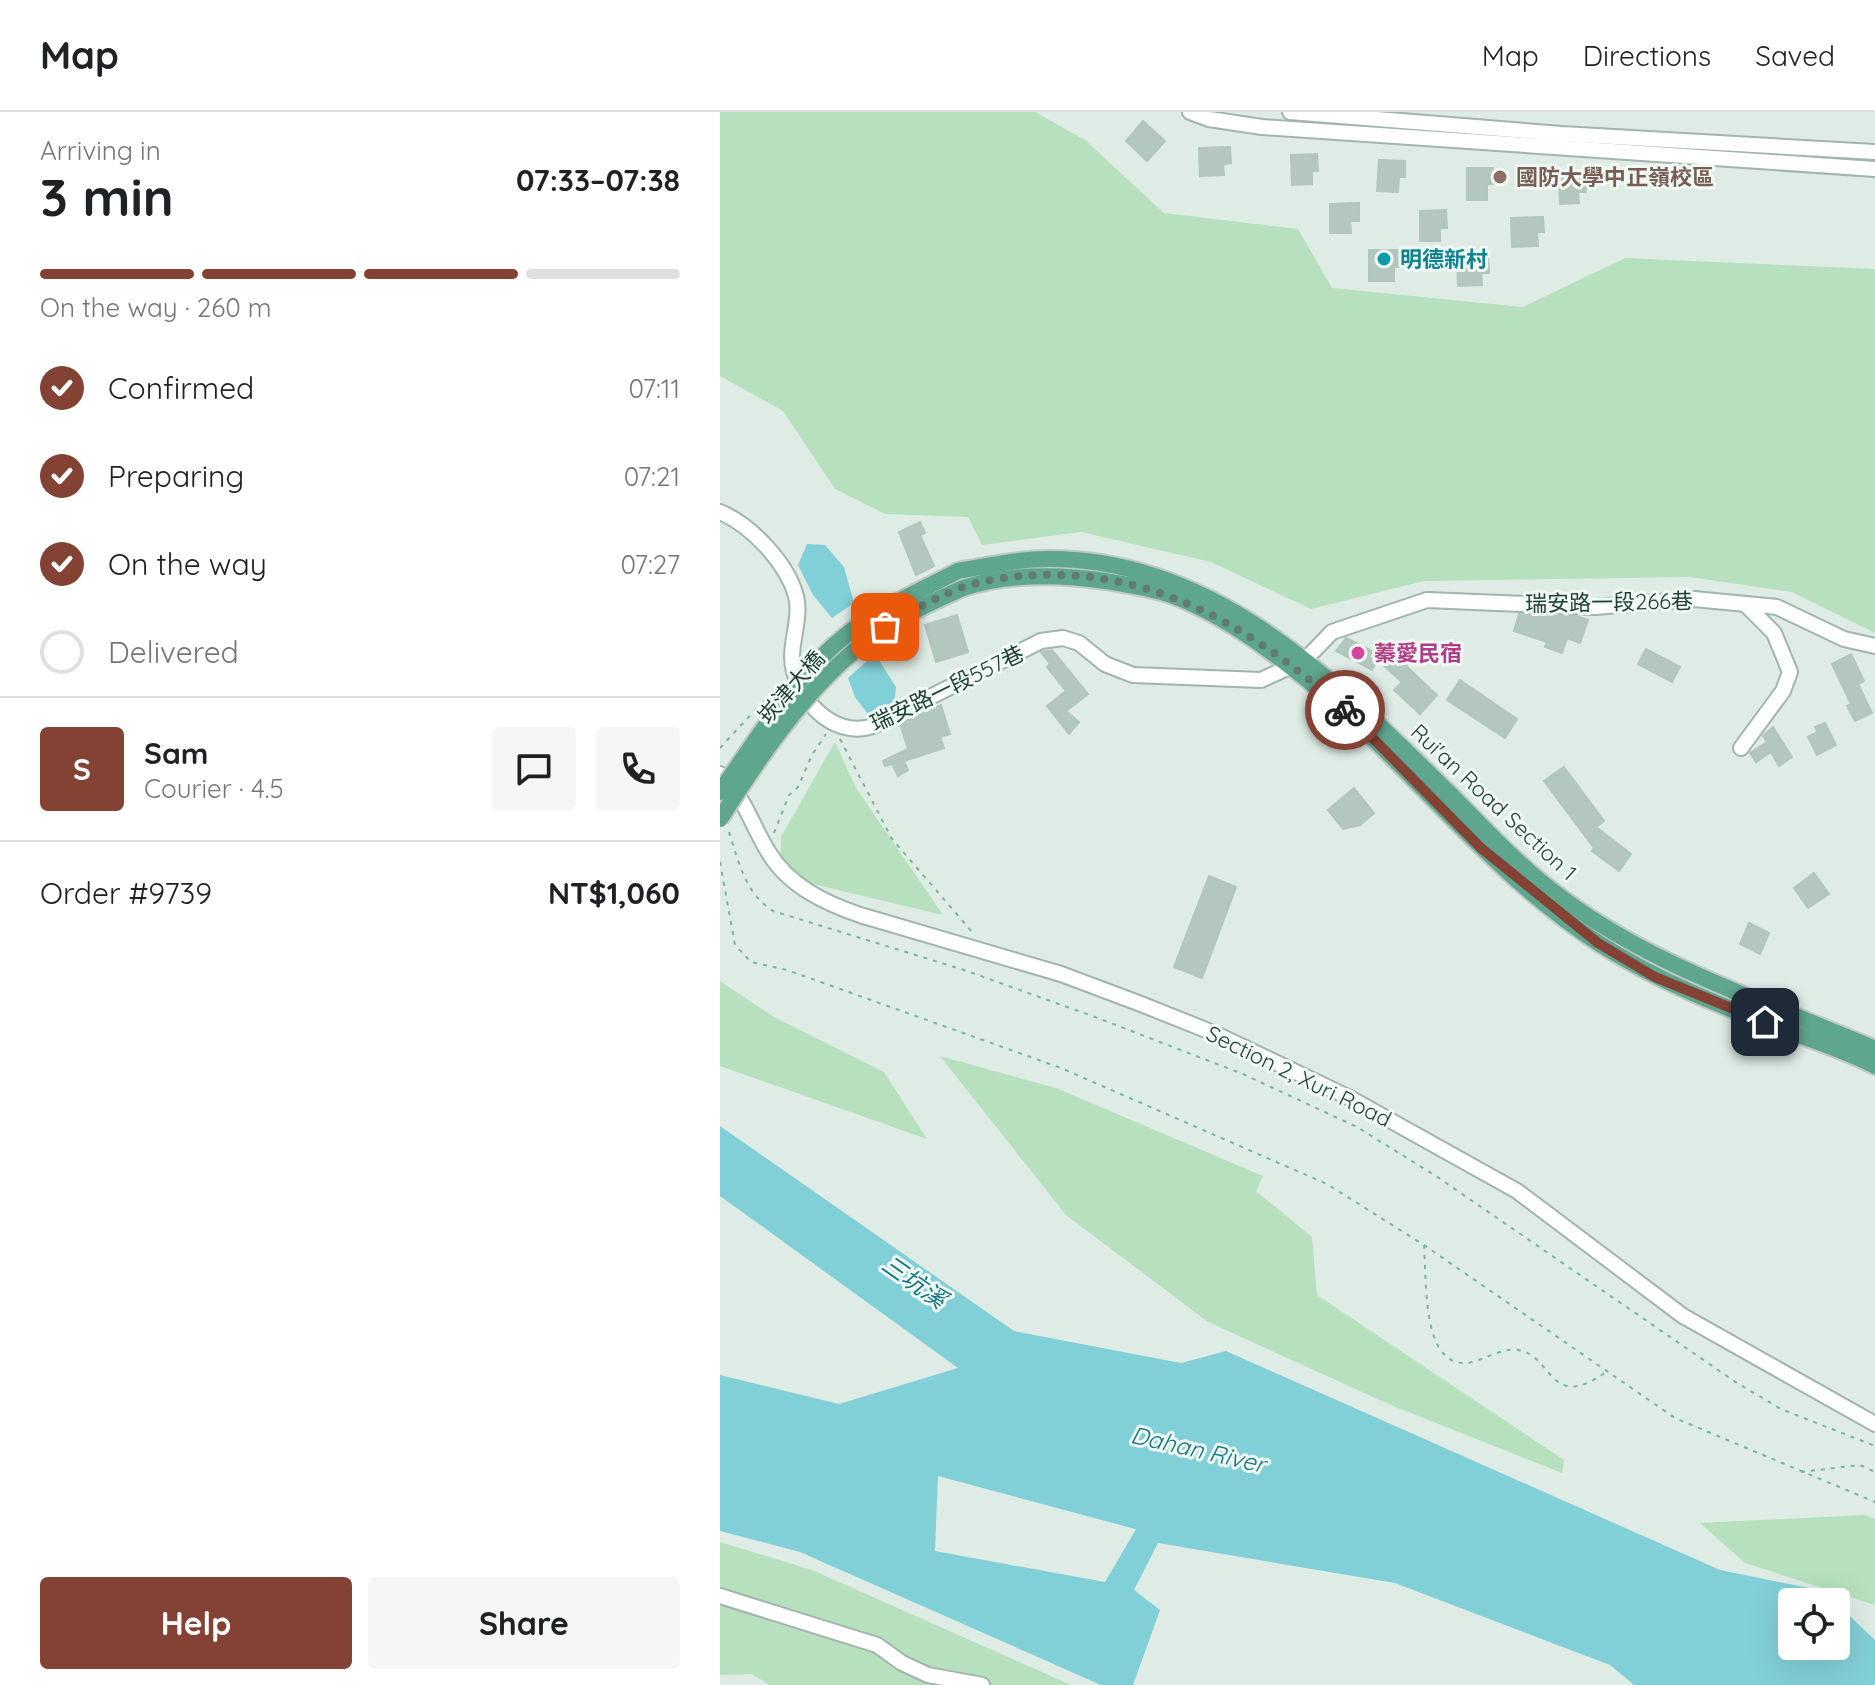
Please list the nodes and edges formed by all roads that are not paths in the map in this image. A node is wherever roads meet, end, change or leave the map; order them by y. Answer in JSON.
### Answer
{"nodes":[{"id":1,"x":1190,"y":112,"type":"edge"},
{"id":2,"x":1290,"y":112,"type":"edge"},
{"id":3,"x":1310,"y":113,"type":"edge"},
{"id":4,"x":1312,"y":131,"type":"junction"},
{"id":5,"x":1875,"y":152,"type":"edge"},
{"id":6,"x":1875,"y":169,"type":"edge"},
{"id":7,"x":720,"y":512,"type":"edge"},
{"id":8,"x":958,"y":571,"type":"joint"},
{"id":9,"x":963,"y":588,"type":"joint"},
{"id":10,"x":1745,"y":604,"type":"junction"},
{"id":11,"x":1875,"y":646,"type":"edge"},
{"id":12,"x":1298,"y":663,"type":"junction"},
{"id":13,"x":1741,"y":748,"type":"dead end"},
{"id":14,"x":720,"y":774,"type":"edge"},
{"id":15,"x":720,"y":792,"type":"edge"},
{"id":16,"x":724,"y":826,"type":"edge"},
{"id":17,"x":1875,"y":1049,"type":"edge"},
{"id":18,"x":1875,"y":1066,"type":"edge"},
{"id":19,"x":1875,"y":1424,"type":"edge"},
{"id":20,"x":720,"y":1596,"type":"edge"},
{"id":21,"x":982,"y":1685,"type":"edge"}],
"edges":[{"from":1,"to":4,"type":"street"},
{"from":2,"to":3,"type":"street"},
{"from":3,"to":4,"type":"street"},
{"from":3,"to":5,"type":"street"},
{"from":4,"to":6,"type":"street"},
{"from":7,"to":12,"type":"street","name":"瑞安路一段557巷"},
{"from":8,"to":12,"type":"main road","name":"Rui'an Road Section 1"},
{"from":8,"to":15,"type":"main road","name":"崁津大橋","bridge":true},
{"from":9,"to":12,"type":"main road","name":"Rui'an Road Section 1"},
{"from":9,"to":16,"type":"main road","name":"崁津大橋","bridge":true},
{"from":10,"to":11,"type":"street","name":"瑞安路一段266巷"},
{"from":10,"to":12,"type":"street","name":"瑞安路一段266巷"},
{"from":10,"to":13,"type":"street"},
{"from":12,"to":17,"type":"main road","name":"Rui'an Road Section 1"},
{"from":12,"to":18,"type":"main road","name":"Rui'an Road Section 1"},
{"from":14,"to":19,"type":"street","name":"Section 2, Xuri Road"},
{"from":20,"to":21,"type":"street"}]}
